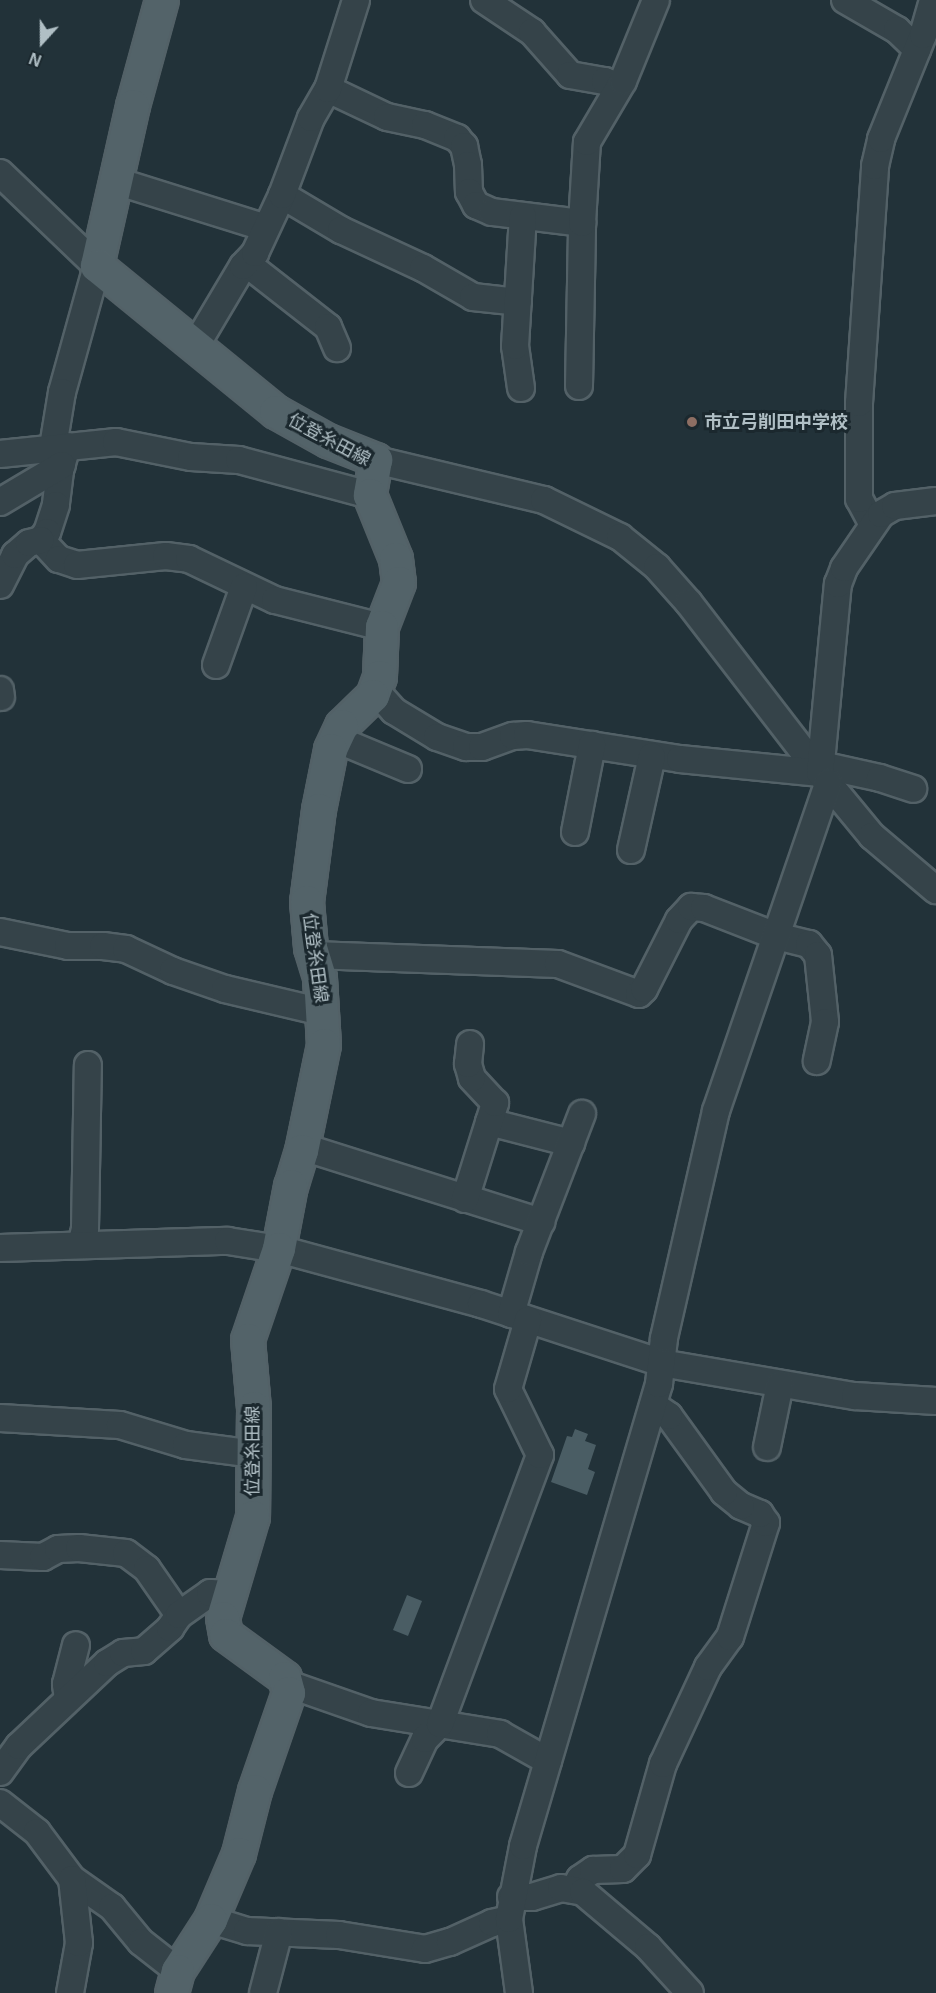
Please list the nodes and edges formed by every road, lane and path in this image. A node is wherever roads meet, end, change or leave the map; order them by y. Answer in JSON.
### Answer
{"nodes":[{"id":1,"x":162,"y":0,"type":"edge"},
{"id":2,"x":356,"y":0,"type":"edge"},
{"id":3,"x":484,"y":0,"type":"edge"},
{"id":4,"x":656,"y":0,"type":"edge"},
{"id":5,"x":845,"y":0,"type":"edge"},
{"id":6,"x":933,"y":0,"type":"edge"},
{"id":7,"x":917,"y":49,"type":"junction"},
{"id":8,"x":328,"y":89,"type":"junction"},
{"id":9,"x":618,"y":89,"type":"junction"},
{"id":10,"x":0,"y":173,"type":"edge"},
{"id":11,"x":116,"y":182,"type":"junction"},
{"id":12,"x":282,"y":195,"type":"junction"},
{"id":13,"x":523,"y":216,"type":"junction"},
{"id":14,"x":582,"y":224,"type":"junction"},
{"id":15,"x":266,"y":228,"type":"junction"},
{"id":16,"x":246,"y":263,"type":"junction"},
{"id":17,"x":97,"y":266,"type":"junction"},
{"id":18,"x":518,"y":302,"type":"junction"},
{"id":19,"x":196,"y":345,"type":"junction"},
{"id":20,"x":337,"y":348,"type":"dead end"},
{"id":21,"x":579,"y":386,"type":"dead end"},
{"id":22,"x":521,"y":388,"type":"dead end"},
{"id":23,"x":61,"y":452,"type":"junction"},
{"id":24,"x":0,"y":454,"type":"edge"},
{"id":25,"x":376,"y":460,"type":"junction"},
{"id":26,"x":370,"y":495,"type":"junction"},
{"id":27,"x":936,"y":501,"type":"edge"},
{"id":28,"x":0,"y":502,"type":"edge"},
{"id":29,"x":872,"y":523,"type":"junction"},
{"id":30,"x":41,"y":540,"type":"junction"},
{"id":31,"x":0,"y":585,"type":"edge"},
{"id":32,"x":244,"y":587,"type":"junction"},
{"id":33,"x":382,"y":627,"type":"junction"},
{"id":34,"x":216,"y":665,"type":"dead end"},
{"id":35,"x":0,"y":690,"type":"edge"},
{"id":36,"x":375,"y":690,"type":"junction"},
{"id":37,"x":1,"y":697,"type":"edge"},
{"id":38,"x":336,"y":739,"type":"junction"},
{"id":39,"x":592,"y":745,"type":"junction"},
{"id":40,"x":652,"y":756,"type":"junction"},
{"id":41,"x":408,"y":769,"type":"dead end"},
{"id":42,"x":823,"y":774,"type":"junction"},
{"id":43,"x":913,"y":789,"type":"dead end"},
{"id":44,"x":575,"y":832,"type":"dead end"},
{"id":45,"x":631,"y":850,"type":"dead end"},
{"id":46,"x":936,"y":890,"type":"edge"},
{"id":47,"x":0,"y":932,"type":"edge"},
{"id":48,"x":776,"y":936,"type":"junction"},
{"id":49,"x":313,"y":955,"type":"junction"},
{"id":50,"x":322,"y":1011,"type":"junction"},
{"id":51,"x":470,"y":1044,"type":"dead end"},
{"id":52,"x":817,"y":1061,"type":"dead end"},
{"id":53,"x":88,"y":1065,"type":"dead end"},
{"id":54,"x":582,"y":1114,"type":"dead end"},
{"id":55,"x":489,"y":1122,"type":"junction"},
{"id":56,"x":571,"y":1143,"type":"junction"},
{"id":57,"x":303,"y":1147,"type":"junction"},
{"id":58,"x":99,"y":1167,"type":"dead end"},
{"id":59,"x":465,"y":1199,"type":"junction"},
{"id":60,"x":541,"y":1222,"type":"junction"},
{"id":61,"x":91,"y":1245,"type":"junction"},
{"id":62,"x":0,"y":1248,"type":"edge"},
{"id":63,"x":279,"y":1249,"type":"junction"},
{"id":64,"x":519,"y":1317,"type":"junction"},
{"id":65,"x":661,"y":1363,"type":"junction"},
{"id":66,"x":780,"y":1384,"type":"junction"},
{"id":67,"x":936,"y":1401,"type":"edge"},
{"id":68,"x":653,"y":1405,"type":"junction"},
{"id":69,"x":0,"y":1418,"type":"edge"},
{"id":70,"x":767,"y":1447,"type":"dead end"},
{"id":71,"x":254,"y":1454,"type":"junction"},
{"id":72,"x":0,"y":1555,"type":"edge"},
{"id":73,"x":230,"y":1594,"type":"junction"},
{"id":74,"x":178,"y":1615,"type":"junction"},
{"id":75,"x":76,"y":1645,"type":"dead end"},
{"id":76,"x":288,"y":1684,"type":"junction"},
{"id":77,"x":68,"y":1699,"type":"junction"},
{"id":78,"x":440,"y":1724,"type":"junction"},
{"id":79,"x":548,"y":1761,"type":"junction"},
{"id":80,"x":0,"y":1772,"type":"edge"},
{"id":81,"x":409,"y":1773,"type":"dead end"},
{"id":82,"x":0,"y":1803,"type":"edge"},
{"id":83,"x":72,"y":1879,"type":"junction"},
{"id":84,"x":574,"y":1890,"type":"junction"},
{"id":85,"x":510,"y":1908,"type":"junction"},
{"id":86,"x":211,"y":1920,"type":"junction"},
{"id":87,"x":279,"y":1932,"type":"junction"},
{"id":88,"x":175,"y":1982,"type":"edge"},
{"id":89,"x":70,"y":1993,"type":"edge"},
{"id":90,"x":263,"y":1993,"type":"edge"},
{"id":91,"x":519,"y":1993,"type":"edge"},
{"id":92,"x":690,"y":1993,"type":"edge"}],
"edges":[{"from":1,"to":11,"type":"main road"},
{"from":2,"to":8,"type":"street"},
{"from":3,"to":9,"type":"street"},
{"from":4,"to":9,"type":"street"},
{"from":5,"to":7,"type":"street"},
{"from":6,"to":7,"type":"street"},
{"from":7,"to":29,"type":"street"},
{"from":8,"to":12,"type":"street"},
{"from":8,"to":13,"type":"street"},
{"from":9,"to":14,"type":"street"},
{"from":10,"to":17,"type":"street"},
{"from":11,"to":15,"type":"street"},
{"from":11,"to":17,"type":"main road"},
{"from":12,"to":15,"type":"street"},
{"from":12,"to":18,"type":"street"},
{"from":13,"to":14,"type":"street"},
{"from":13,"to":18,"type":"street"},
{"from":14,"to":21,"type":"street"},
{"from":15,"to":16,"type":"street"},
{"from":16,"to":19,"type":"street"},
{"from":16,"to":20,"type":"street"},
{"from":17,"to":19,"type":"main road","name":"位登糸田線"},
{"from":17,"to":23,"type":"street"},
{"from":18,"to":22,"type":"street"},
{"from":19,"to":25,"type":"main road","name":"位登糸田線"},
{"from":23,"to":24,"type":"street"},
{"from":23,"to":26,"type":"street"},
{"from":23,"to":28,"type":"street"},
{"from":23,"to":30,"type":"street"},
{"from":25,"to":26,"type":"main road","name":"位登糸田線"},
{"from":25,"to":42,"type":"street"},
{"from":26,"to":33,"type":"main road","name":"位登糸田線"},
{"from":27,"to":29,"type":"street"},
{"from":29,"to":42,"type":"street"},
{"from":30,"to":31,"type":"street"},
{"from":30,"to":32,"type":"street"},
{"from":32,"to":33,"type":"street"},
{"from":32,"to":34,"type":"street"},
{"from":33,"to":36,"type":"main road","name":"位登糸田線"},
{"from":35,"to":37,"type":"street"},
{"from":36,"to":38,"type":"main road","name":"位登糸田線"},
{"from":36,"to":39,"type":"street"},
{"from":38,"to":41,"type":"street"},
{"from":38,"to":49,"type":"main road","name":"位登糸田線"},
{"from":39,"to":40,"type":"street"},
{"from":39,"to":44,"type":"street"},
{"from":40,"to":42,"type":"street"},
{"from":40,"to":45,"type":"street"},
{"from":42,"to":43,"type":"street"},
{"from":42,"to":46,"type":"street"},
{"from":42,"to":48,"type":"street"},
{"from":47,"to":50,"type":"street"},
{"from":48,"to":49,"type":"street"},
{"from":48,"to":52,"type":"street"},
{"from":48,"to":65,"type":"street"},
{"from":49,"to":50,"type":"main road","name":"位登糸田線"},
{"from":50,"to":57,"type":"main road","name":"位登糸田線"},
{"from":51,"to":55,"type":"street"},
{"from":53,"to":61,"type":"street"},
{"from":54,"to":56,"type":"street"},
{"from":55,"to":56,"type":"street"},
{"from":55,"to":59,"type":"street"},
{"from":56,"to":60,"type":"street"},
{"from":57,"to":59,"type":"street"},
{"from":57,"to":63,"type":"main road","name":"位登糸田線"},
{"from":58,"to":61,"type":"street"},
{"from":59,"to":60,"type":"street"},
{"from":60,"to":64,"type":"street"},
{"from":61,"to":62,"type":"street"},
{"from":61,"to":63,"type":"street"},
{"from":63,"to":64,"type":"street"},
{"from":63,"to":71,"type":"main road","name":"位登糸田線"},
{"from":64,"to":65,"type":"street"},
{"from":64,"to":78,"type":"street"},
{"from":65,"to":66,"type":"street"},
{"from":65,"to":68,"type":"street"},
{"from":66,"to":67,"type":"street"},
{"from":66,"to":70,"type":"street"},
{"from":68,"to":79,"type":"street"},
{"from":68,"to":84,"type":"street"},
{"from":69,"to":71,"type":"street"},
{"from":71,"to":73,"type":"main road","name":"位登糸田線"},
{"from":72,"to":74,"type":"street"},
{"from":73,"to":74,"type":"street"},
{"from":73,"to":76,"type":"main road","name":"位登糸田線"},
{"from":74,"to":77,"type":"street"},
{"from":75,"to":77,"type":"street"},
{"from":76,"to":78,"type":"street"},
{"from":76,"to":86,"type":"main road"},
{"from":77,"to":80,"type":"street"},
{"from":78,"to":79,"type":"street"},
{"from":78,"to":81,"type":"street"},
{"from":79,"to":85,"type":"street"},
{"from":82,"to":83,"type":"street"},
{"from":83,"to":88,"type":"street"},
{"from":83,"to":89,"type":"street"},
{"from":84,"to":85,"type":"street"},
{"from":84,"to":92,"type":"street"},
{"from":85,"to":87,"type":"street"},
{"from":85,"to":91,"type":"street"},
{"from":86,"to":87,"type":"street"},
{"from":86,"to":88,"type":"main road"},
{"from":87,"to":90,"type":"street"}]}
